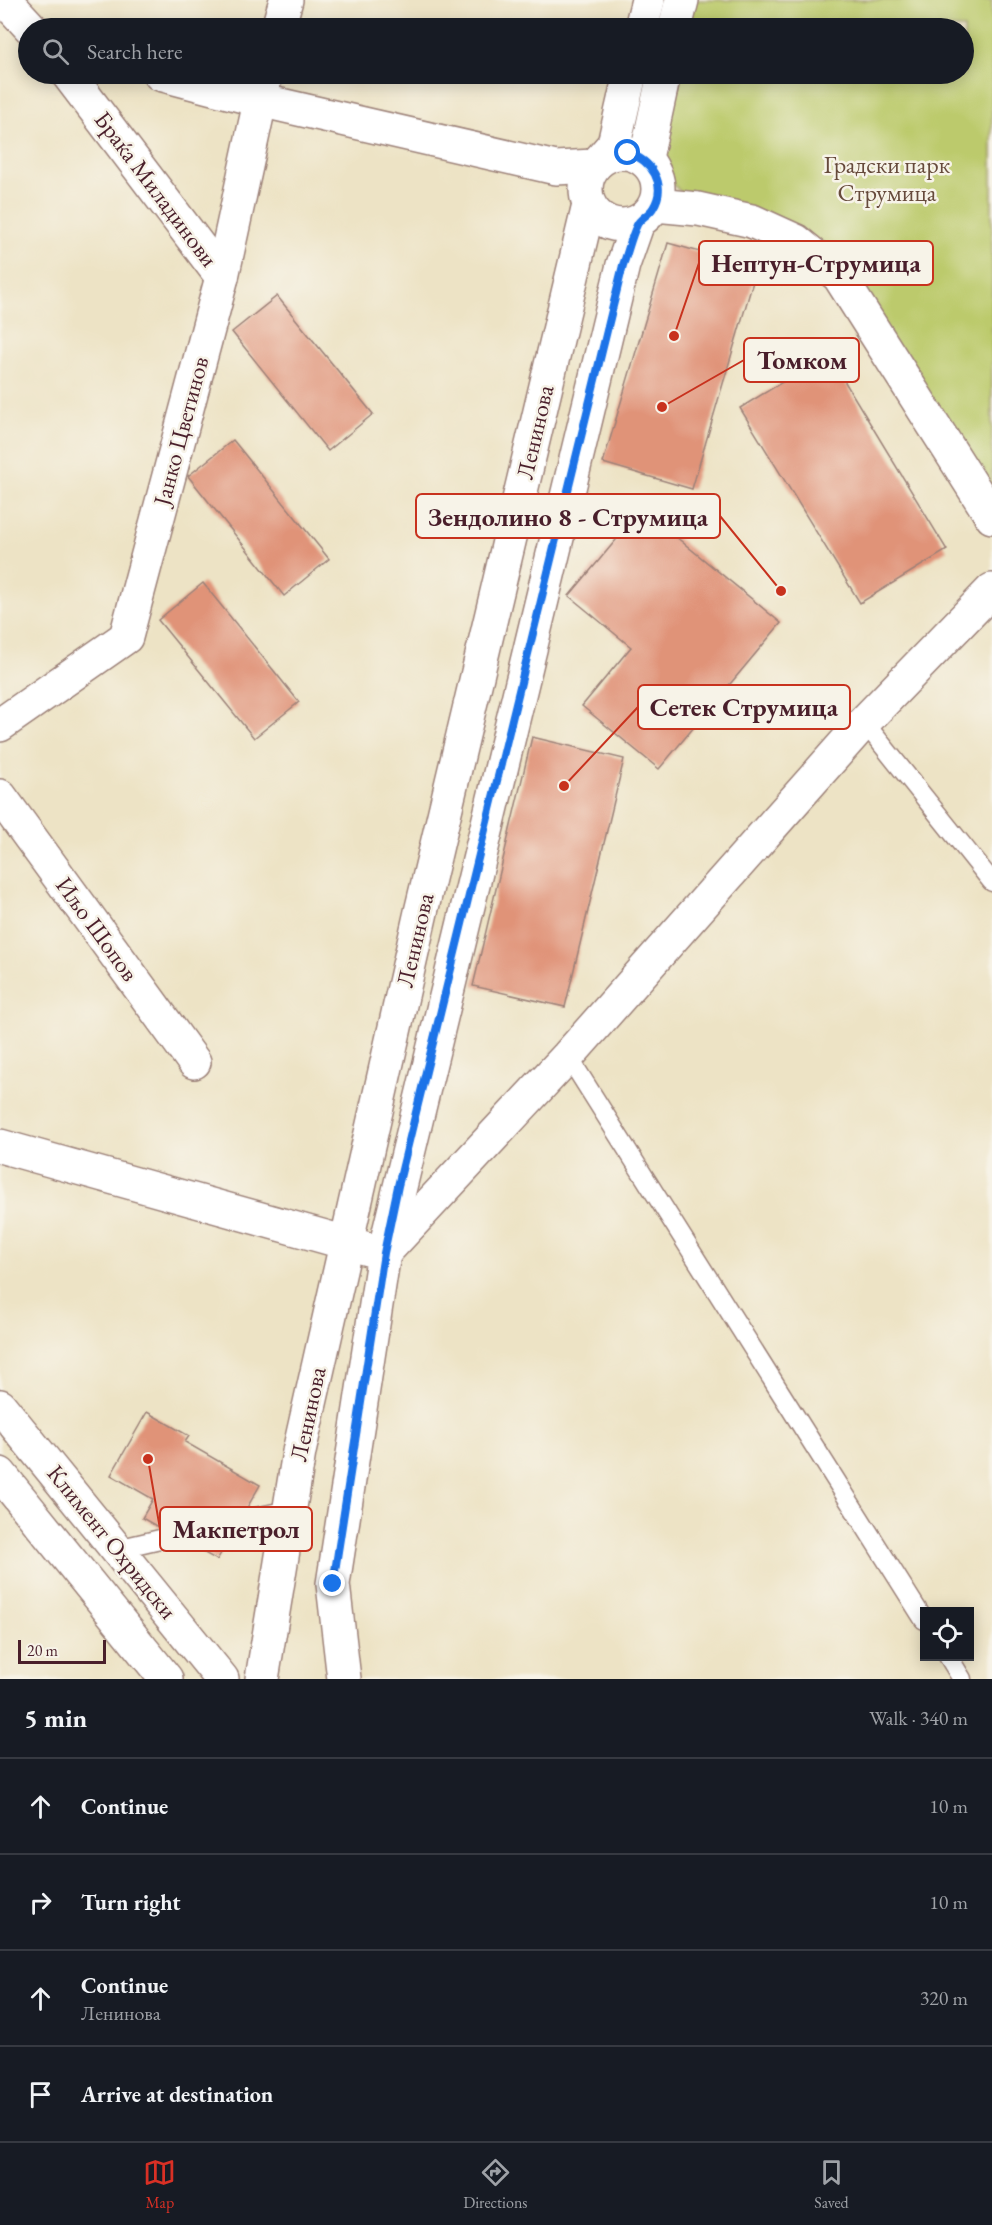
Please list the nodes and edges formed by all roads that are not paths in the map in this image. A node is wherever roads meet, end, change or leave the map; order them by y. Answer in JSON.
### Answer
{"nodes":[{"id":1,"x":5,"y":0,"type":"edge"},
{"id":2,"x":286,"y":0,"type":"edge"},
{"id":3,"x":648,"y":0,"type":"edge"},
{"id":4,"x":682,"y":0,"type":"edge"},
{"id":5,"x":22,"y":18,"type":"edge"},
{"id":6,"x":281,"y":18,"type":"edge"},
{"id":7,"x":644,"y":18,"type":"edge"},
{"id":8,"x":678,"y":18,"type":"edge"},
{"id":9,"x":76,"y":84,"type":"edge"},
{"id":10,"x":239,"y":84,"type":"edge"},
{"id":11,"x":628,"y":84,"type":"edge"},
{"id":12,"x":662,"y":84,"type":"edge"},
{"id":13,"x":263,"y":87,"type":"edge"},
{"id":14,"x":592,"y":181,"type":"junction"},
{"id":15,"x":651,"y":194,"type":"junction"},
{"id":16,"x":222,"y":277,"type":"junction"},
{"id":17,"x":992,"y":517,"type":"edge"},
{"id":18,"x":992,"y":590,"type":"edge"},
{"id":19,"x":864,"y":722,"type":"junction"},
{"id":20,"x":0,"y":725,"type":"edge"},
{"id":21,"x":0,"y":796,"type":"edge"},
{"id":22,"x":992,"y":882,"type":"edge"},
{"id":23,"x":568,"y":1056,"type":"junction"},
{"id":24,"x":194,"y":1062,"type":"dead end"},
{"id":25,"x":3,"y":1150,"type":"edge"},
{"id":26,"x":346,"y":1244,"type":"junction"},
{"id":27,"x":384,"y":1253,"type":"junction"},
{"id":28,"x":0,"y":1406,"type":"edge"},
{"id":29,"x":0,"y":1474,"type":"edge"},
{"id":30,"x":289,"y":1510,"type":"junction"},
{"id":31,"x":241,"y":1520,"type":"dead end"},
{"id":32,"x":173,"y":1536,"type":"dead end"},
{"id":33,"x":117,"y":1549,"type":"junction"},
{"id":34,"x":920,"y":1614,"type":"edge"},
{"id":35,"x":951,"y":1661,"type":"edge"},
{"id":36,"x":166,"y":1679,"type":"edge"},
{"id":37,"x":222,"y":1679,"type":"edge"},
{"id":38,"x":262,"y":1679,"type":"edge"},
{"id":39,"x":344,"y":1679,"type":"edge"},
{"id":40,"x":962,"y":1679,"type":"edge"}],
"edges":[{"from":1,"to":5,"type":"street"},
{"from":2,"to":6,"type":"street"},
{"from":3,"to":7,"type":"street"},
{"from":4,"to":8,"type":"street"},
{"from":9,"to":16,"type":"street","name":"Браќа Миладинови"},
{"from":10,"to":13,"type":"street"},
{"from":11,"to":14,"type":"street","name":"Ленинова"},
{"from":12,"to":15,"type":"street","name":"Ленинова"},
{"from":13,"to":14,"type":"street"},
{"from":13,"to":16,"type":"street","name":"Јанко Цветинов"},
{"from":14,"to":15,"type":"street"},
{"from":14,"to":15,"type":"street"},
{"from":14,"to":26,"type":"street","name":"Ленинова"},
{"from":15,"to":17,"type":"street"},
{"from":15,"to":27,"type":"street","name":"Ленинова"},
{"from":16,"to":20,"type":"street","name":"Јанко Цветинов"},
{"from":18,"to":19,"type":"street"},
{"from":19,"to":22,"type":"lane"},
{"from":19,"to":23,"type":"street"},
{"from":21,"to":24,"type":"street","name":"Иљо Шопов"},
{"from":23,"to":27,"type":"street"},
{"from":23,"to":34,"type":"lane"},
{"from":25,"to":26,"type":"street"},
{"from":26,"to":27,"type":"street"},
{"from":26,"to":30,"type":"street","name":"Ленинова"},
{"from":27,"to":39,"type":"street","name":"Ленинова"},
{"from":28,"to":33,"type":"street","name":"Климент Охридски"},
{"from":29,"to":36,"type":"street","name":"Климент Охридски"},
{"from":30,"to":31,"type":"lane"},
{"from":30,"to":38,"type":"street","name":"Ленинова"},
{"from":32,"to":33,"type":"lane"},
{"from":33,"to":37,"type":"street","name":"Климент Охридски"},
{"from":35,"to":40,"type":"lane"}]}
